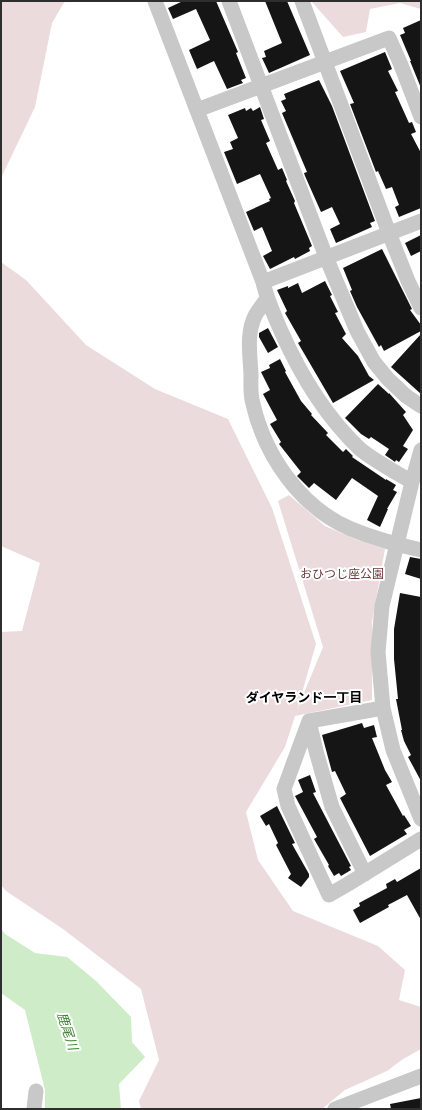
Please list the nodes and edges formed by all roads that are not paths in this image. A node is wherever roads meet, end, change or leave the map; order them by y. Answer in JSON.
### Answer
{"nodes":[{"id":1,"x":154,"y":1,"type":"edge"},
{"id":2,"x":228,"y":1,"type":"edge"},
{"id":3,"x":302,"y":1,"type":"edge"},
{"id":4,"x":326,"y":63,"type":"junction"},
{"id":5,"x":261,"y":87,"type":"junction"},
{"id":6,"x":197,"y":110,"type":"junction"},
{"id":7,"x":421,"y":117,"type":"edge"},
{"id":8,"x":421,"y":221,"type":"edge"},
{"id":9,"x":389,"y":233,"type":"junction"},
{"id":10,"x":326,"y":257,"type":"junction"},
{"id":11,"x":263,"y":282,"type":"junction"},
{"id":12,"x":267,"y":299,"type":"junction"},
{"id":13,"x":421,"y":308,"type":"edge"},
{"id":14,"x":421,"y":406,"type":"edge"},
{"id":15,"x":421,"y":450,"type":"edge"},
{"id":16,"x":412,"y":482,"type":"junction"},
{"id":17,"x":397,"y":544,"type":"junction"},
{"id":18,"x":421,"y":550,"type":"edge"},
{"id":19,"x":383,"y":708,"type":"junction"},
{"id":20,"x":309,"y":721,"type":"junction"},
{"id":21,"x":421,"y":819,"type":"edge"},
{"id":22,"x":421,"y":839,"type":"edge"},
{"id":23,"x":364,"y":874,"type":"junction"},
{"id":24,"x":421,"y":1076,"type":"edge"},
{"id":25,"x":36,"y":1091,"type":"dead end"},
{"id":26,"x":34,"y":1109,"type":"edge"},
{"id":27,"x":335,"y":1109,"type":"edge"}],
"edges":[{"from":1,"to":6,"type":"street"},
{"from":2,"to":5,"type":"street"},
{"from":3,"to":4,"type":"street"},
{"from":4,"to":5,"type":"street"},
{"from":4,"to":7,"type":"street"},
{"from":4,"to":9,"type":"street"},
{"from":5,"to":6,"type":"street"},
{"from":5,"to":10,"type":"street"},
{"from":6,"to":11,"type":"street"},
{"from":8,"to":9,"type":"street"},
{"from":9,"to":10,"type":"street"},
{"from":9,"to":13,"type":"street"},
{"from":10,"to":11,"type":"street"},
{"from":10,"to":14,"type":"street"},
{"from":11,"to":12,"type":"street"},
{"from":12,"to":16,"type":"street"},
{"from":12,"to":17,"type":"street"},
{"from":15,"to":16,"type":"street"},
{"from":16,"to":17,"type":"street"},
{"from":17,"to":18,"type":"street"},
{"from":17,"to":19,"type":"street"},
{"from":19,"to":20,"type":"street"},
{"from":19,"to":21,"type":"street"},
{"from":20,"to":23,"type":"street"},
{"from":20,"to":23,"type":"street"},
{"from":22,"to":23,"type":"street"},
{"from":24,"to":27,"type":"street"},
{"from":25,"to":26,"type":"street"}]}
